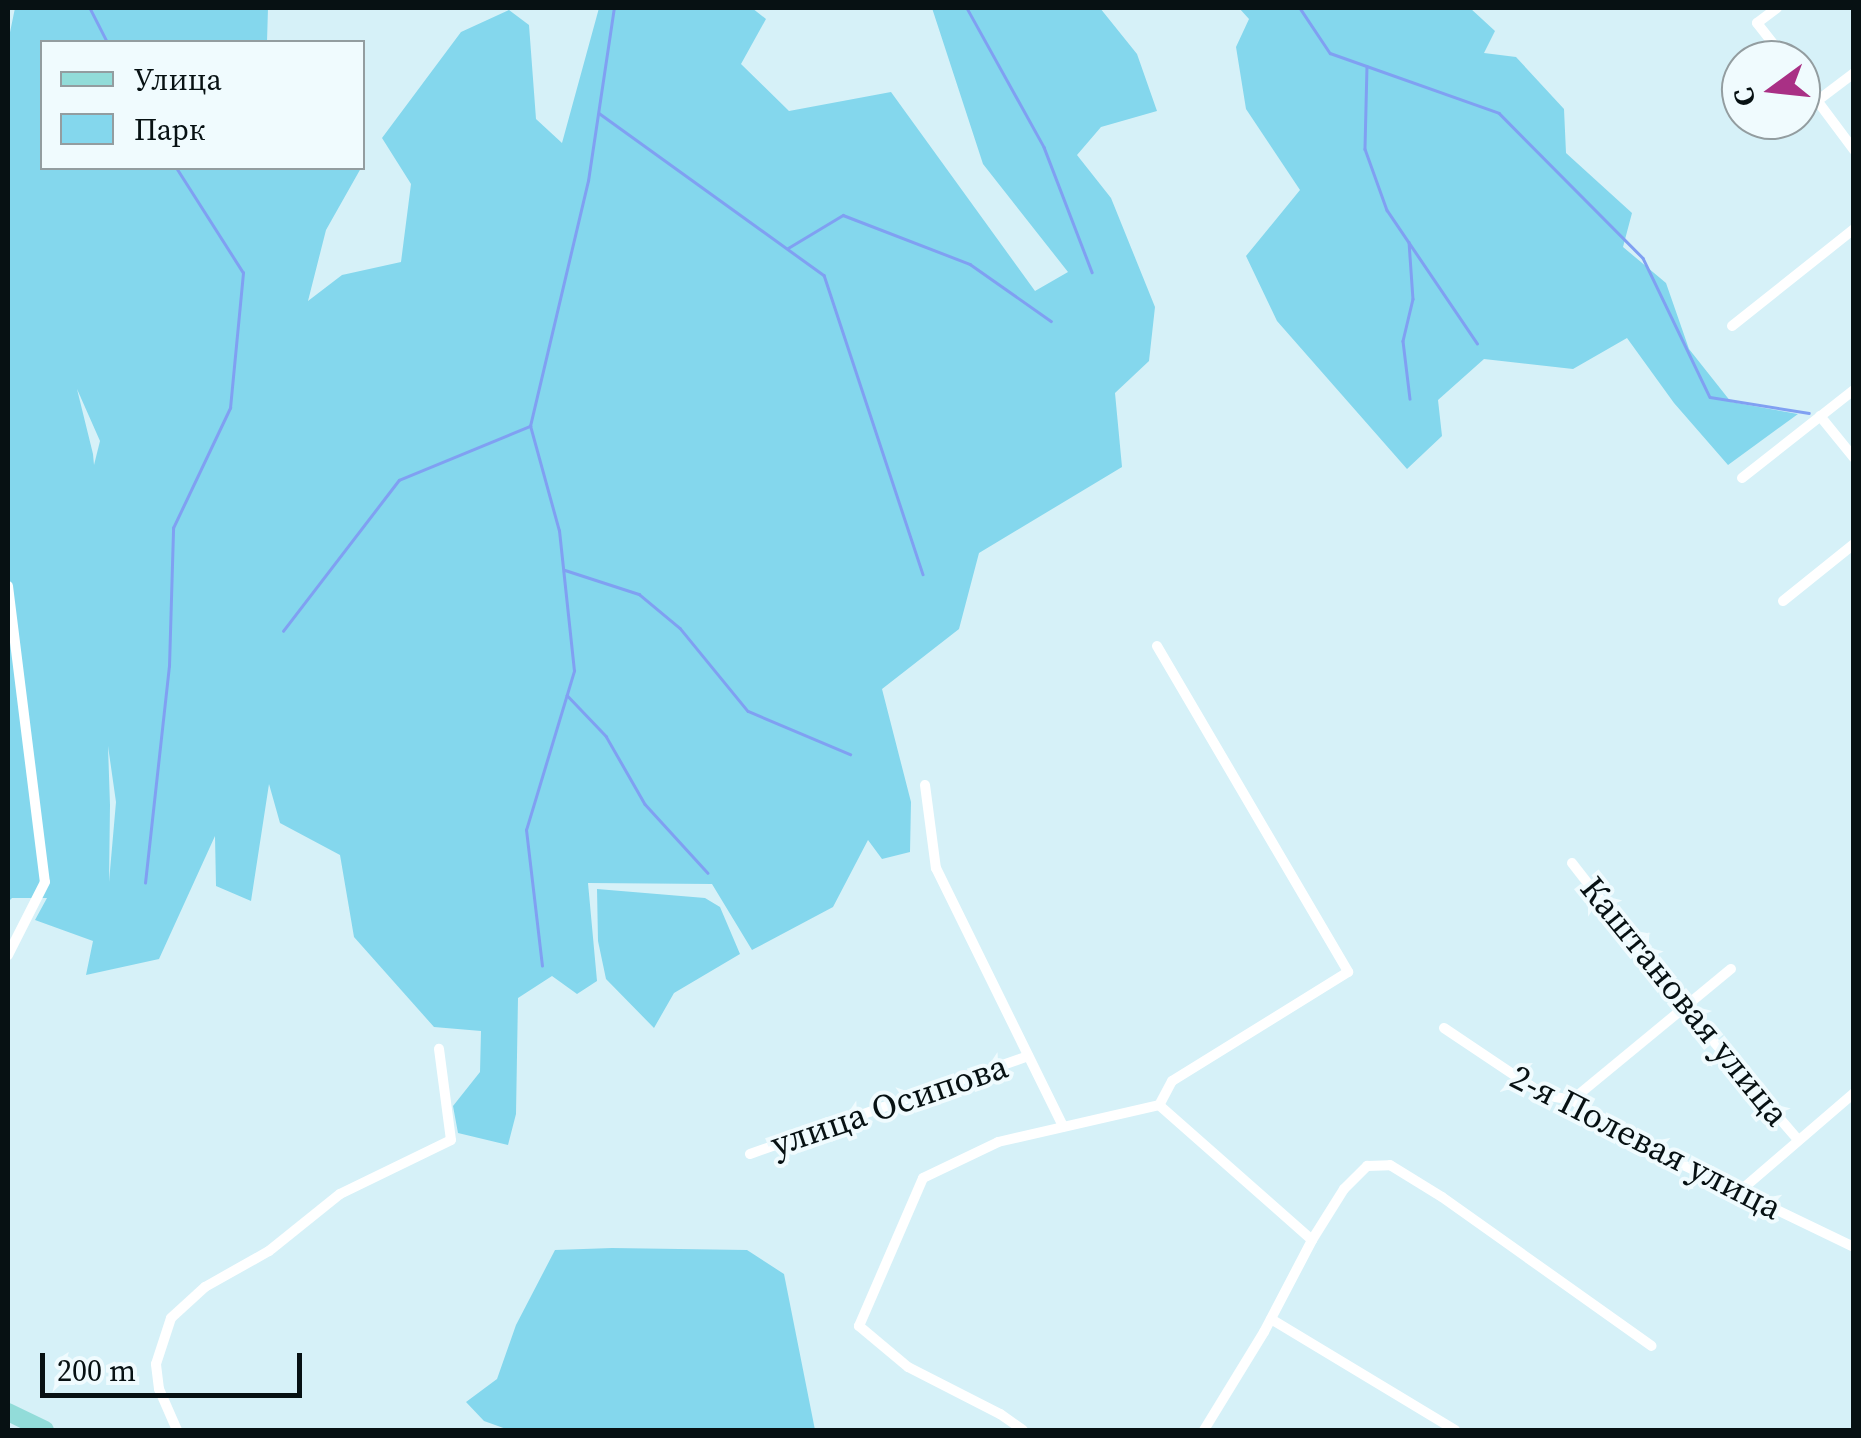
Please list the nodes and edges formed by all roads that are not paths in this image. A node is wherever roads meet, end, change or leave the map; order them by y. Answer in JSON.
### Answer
{"nodes":[{"id":1,"x":1777,"y":8,"type":"edge"},
{"id":2,"x":1771,"y":40,"type":"edge"},
{"id":3,"x":1854,"y":73,"type":"edge"},
{"id":4,"x":1821,"y":99,"type":"edge"},
{"id":5,"x":1821,"y":105,"type":"edge"},
{"id":6,"x":1854,"y":150,"type":"edge"},
{"id":7,"x":1854,"y":228,"type":"edge"},
{"id":8,"x":1732,"y":326,"type":"dead end"},
{"id":9,"x":1854,"y":390,"type":"edge"},
{"id":10,"x":1820,"y":416,"type":"junction"},
{"id":11,"x":1854,"y":458,"type":"edge"},
{"id":12,"x":1742,"y":478,"type":"dead end"},
{"id":13,"x":1854,"y":544,"type":"edge"},
{"id":14,"x":8,"y":586,"type":"edge"},
{"id":15,"x":1783,"y":601,"type":"dead end"},
{"id":16,"x":1157,"y":646,"type":"dead end"},
{"id":17,"x":925,"y":786,"type":"dead end"},
{"id":18,"x":1572,"y":863,"type":"dead end"},
{"id":19,"x":8,"y":955,"type":"edge"},
{"id":20,"x":1731,"y":969,"type":"dead end"},
{"id":21,"x":1686,"y":1008,"type":"junction"},
{"id":22,"x":1444,"y":1028,"type":"dead end"},
{"id":23,"x":439,"y":1049,"type":"dead end"},
{"id":24,"x":1028,"y":1056,"type":"junction"},
{"id":25,"x":1854,"y":1093,"type":"edge"},
{"id":26,"x":1572,"y":1100,"type":"junction"},
{"id":27,"x":1159,"y":1105,"type":"junction"},
{"id":28,"x":1063,"y":1126,"type":"junction"},
{"id":29,"x":1798,"y":1140,"type":"junction"},
{"id":30,"x":750,"y":1154,"type":"dead end"},
{"id":31,"x":1740,"y":1191,"type":"junction"},
{"id":32,"x":1312,"y":1240,"type":"junction"},
{"id":33,"x":1854,"y":1248,"type":"edge"},
{"id":34,"x":1271,"y":1319,"type":"junction"},
{"id":35,"x":1652,"y":1346,"type":"dead end"},
{"id":36,"x":8,"y":1412,"type":"edge"},
{"id":37,"x":45,"y":1430,"type":"edge"},
{"id":38,"x":177,"y":1430,"type":"edge"},
{"id":39,"x":1023,"y":1430,"type":"edge"},
{"id":40,"x":1204,"y":1430,"type":"edge"},
{"id":41,"x":1455,"y":1430,"type":"edge"}],
"edges":[{"from":1,"to":2,"type":"street"},
{"from":3,"to":4,"type":"street"},
{"from":5,"to":6,"type":"street"},
{"from":7,"to":8,"type":"street"},
{"from":9,"to":10,"type":"street"},
{"from":10,"to":11,"type":"street"},
{"from":10,"to":12,"type":"street"},
{"from":13,"to":15,"type":"street"},
{"from":14,"to":19,"type":"street"},
{"from":16,"to":27,"type":"street"},
{"from":17,"to":24,"type":"street"},
{"from":18,"to":21,"type":"street","name":"Каштановая улица"},
{"from":20,"to":21,"type":"street"},
{"from":21,"to":26,"type":"street"},
{"from":21,"to":29,"type":"street","name":"Каштановая улица"},
{"from":22,"to":26,"type":"street","name":"2-я Полевая улица"},
{"from":23,"to":38,"type":"street"},
{"from":24,"to":28,"type":"street"},
{"from":24,"to":30,"type":"street","name":"улица Осипова"},
{"from":25,"to":29,"type":"street"},
{"from":26,"to":31,"type":"street","name":"2-я Полевая улица"},
{"from":27,"to":28,"type":"street"},
{"from":27,"to":32,"type":"street"},
{"from":28,"to":39,"type":"street"},
{"from":29,"to":31,"type":"street"},
{"from":31,"to":33,"type":"street","name":"2-я Полевая улица"},
{"from":32,"to":34,"type":"street"},
{"from":32,"to":35,"type":"street"},
{"from":34,"to":40,"type":"street"},
{"from":34,"to":41,"type":"street"},
{"from":36,"to":37,"type":"main road"}]}
